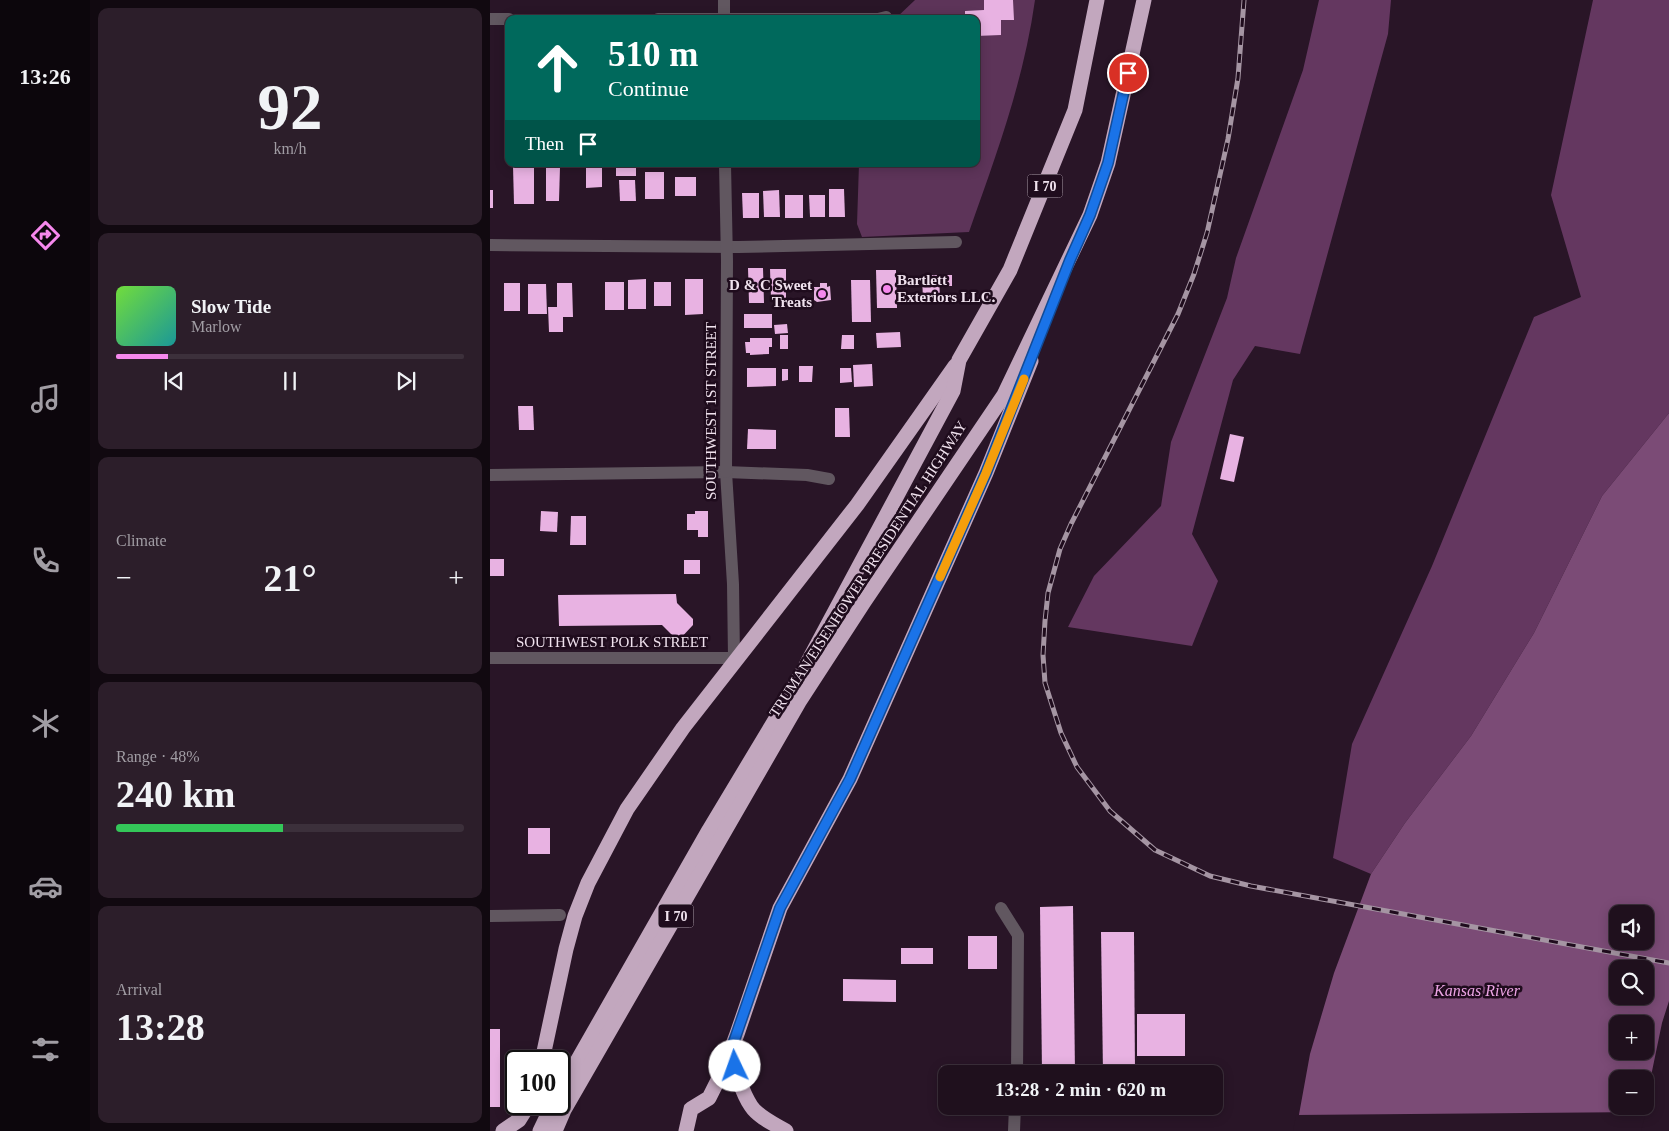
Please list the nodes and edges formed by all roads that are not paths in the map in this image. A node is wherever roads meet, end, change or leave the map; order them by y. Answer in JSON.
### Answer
{"nodes":[{"id":1,"x":724,"y":0,"type":"edge"},
{"id":2,"x":1097,"y":0,"type":"edge"},
{"id":3,"x":1144,"y":0,"type":"edge"},
{"id":4,"x":724,"y":15,"type":"edge"},
{"id":5,"x":490,"y":19,"type":"edge"},
{"id":6,"x":505,"y":19,"type":"edge"},
{"id":7,"x":725,"y":167,"type":"edge"},
{"id":8,"x":956,"y":242,"type":"dead end"},
{"id":9,"x":490,"y":246,"type":"edge"},
{"id":10,"x":727,"y":246,"type":"junction"},
{"id":11,"x":1070,"y":260,"type":"junction"},
{"id":12,"x":959,"y":360,"type":"junction"},
{"id":13,"x":726,"y":472,"type":"junction"},
{"id":14,"x":490,"y":475,"type":"edge"},
{"id":15,"x":829,"y":479,"type":"dead end"},
{"id":16,"x":490,"y":658,"type":"edge"},
{"id":17,"x":734,"y":658,"type":"joint"},
{"id":18,"x":794,"y":700,"type":"junction"},
{"id":19,"x":1000,"y":908,"type":"dead end"},
{"id":20,"x":560,"y":914,"type":"dead end"},
{"id":21,"x":490,"y":916,"type":"edge"},
{"id":22,"x":544,"y":1050,"type":"edge"},
{"id":23,"x":731,"y":1050,"type":"junction"},
{"id":24,"x":1017,"y":1065,"type":"edge"},
{"id":25,"x":570,"y":1075,"type":"edge"},
{"id":26,"x":522,"y":1115,"type":"edge"},
{"id":27,"x":548,"y":1115,"type":"edge"},
{"id":28,"x":1015,"y":1115,"type":"edge"},
{"id":29,"x":503,"y":1131,"type":"edge"},
{"id":30,"x":540,"y":1131,"type":"edge"},
{"id":31,"x":555,"y":1131,"type":"edge"},
{"id":32,"x":686,"y":1131,"type":"edge"},
{"id":33,"x":786,"y":1131,"type":"edge"},
{"id":34,"x":1014,"y":1131,"type":"edge"}],
"edges":[{"from":1,"to":4,"type":"street"},
{"from":2,"to":12,"type":"highway","name":"TRUMAN/EISENHOWER PRESIDENTIAL HIGHWAY","number":"I 70"},
{"from":3,"to":11,"type":"highway","name":"TRUMAN/EISENHOWER PRESIDENTIAL HIGHWAY","number":"I 70"},
{"from":5,"to":6,"type":"street"},
{"from":7,"to":10,"type":"street","name":"SOUTHWEST 1ST STREET"},
{"from":8,"to":10,"type":"street"},
{"from":9,"to":10,"type":"street"},
{"from":10,"to":13,"type":"street","name":"SOUTHWEST 1ST STREET"},
{"from":11,"to":18,"type":"highway","name":"TRUMAN/EISENHOWER PRESIDENTIAL HIGHWAY","number":"I 70"},
{"from":11,"to":23,"type":"highway"},
{"from":12,"to":18,"type":"highway","name":"TRUMAN/EISENHOWER PRESIDENTIAL HIGHWAY","number":"I 70"},
{"from":12,"to":22,"type":"highway"},
{"from":13,"to":14,"type":"street"},
{"from":13,"to":15,"type":"street"},
{"from":13,"to":17,"type":"street","name":"SOUTHWEST 1ST STREET"},
{"from":16,"to":17,"type":"street","name":"SOUTHWEST POLK STREET"},
{"from":18,"to":25,"type":"highway","name":"TRUMAN/EISENHOWER PRESIDENTIAL HIGHWAY","number":"I 70"},
{"from":18,"to":31,"type":"highway","name":"TRUMAN/EISENHOWER PRESIDENTIAL HIGHWAY","number":"I 70"},
{"from":19,"to":24,"type":"street"},
{"from":20,"to":21,"type":"street"},
{"from":23,"to":32,"type":"highway"},
{"from":23,"to":33,"type":"highway"},
{"from":26,"to":29,"type":"highway"},
{"from":27,"to":30,"type":"highway"},
{"from":28,"to":34,"type":"street"}]}
